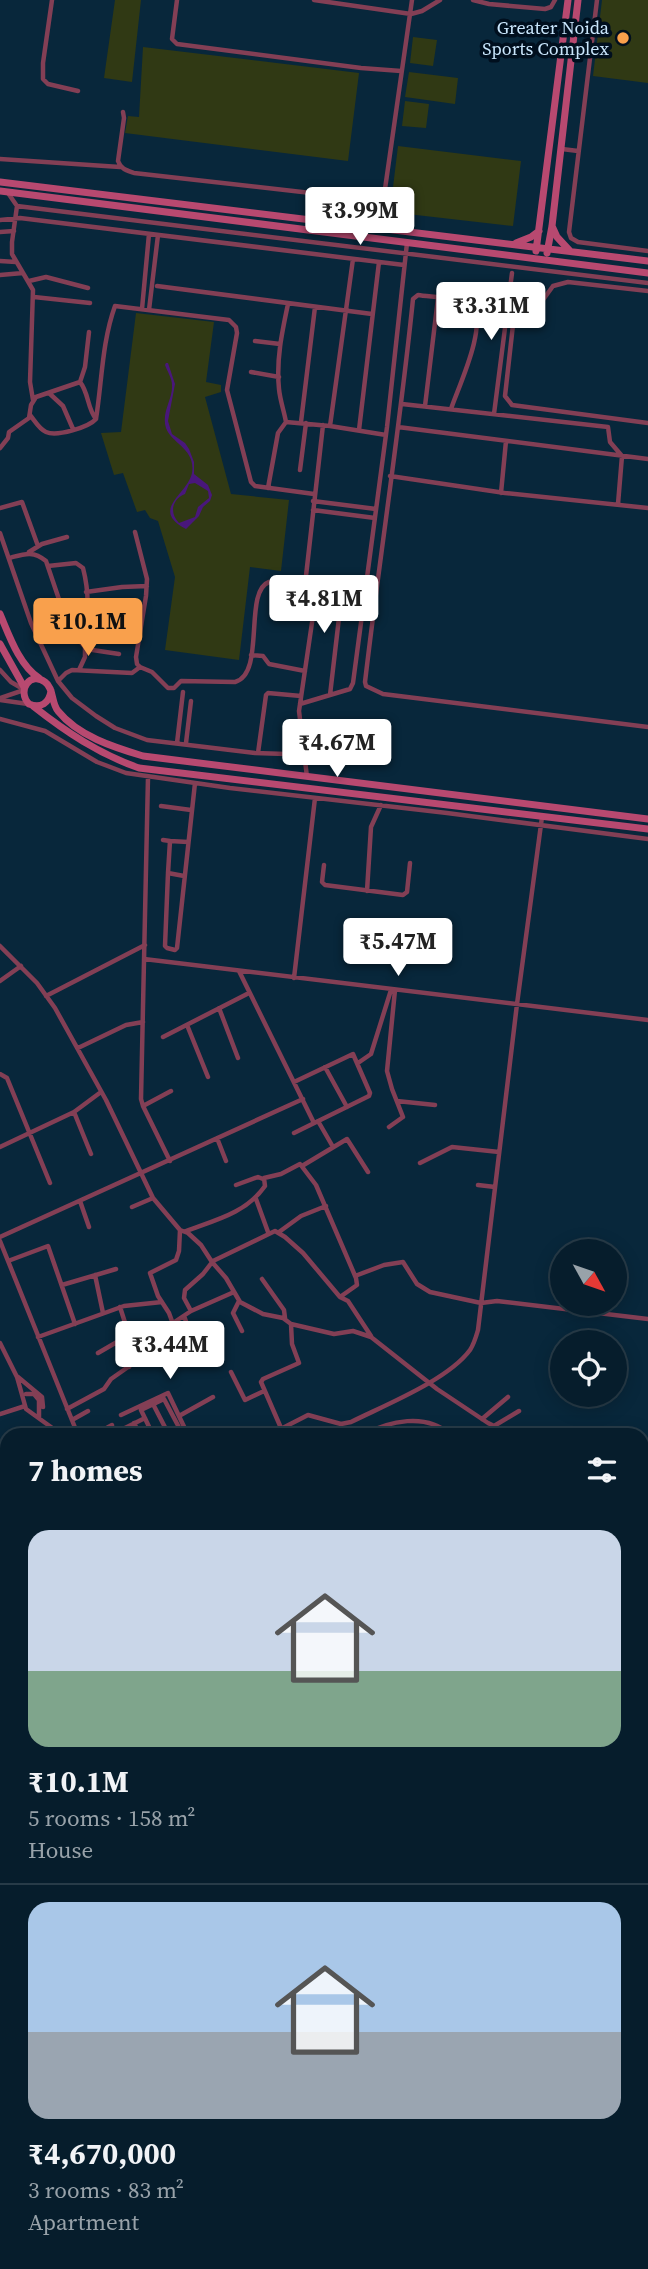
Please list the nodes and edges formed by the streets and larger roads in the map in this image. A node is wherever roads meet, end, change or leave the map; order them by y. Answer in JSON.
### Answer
{"nodes":[{"id":1,"x":52,"y":0,"type":"edge"},
{"id":2,"x":177,"y":0,"type":"edge"},
{"id":3,"x":314,"y":0,"type":"edge"},
{"id":4,"x":412,"y":0,"type":"edge"},
{"id":5,"x":440,"y":0,"type":"edge"},
{"id":6,"x":473,"y":0,"type":"edge"},
{"id":7,"x":555,"y":0,"type":"edge"},
{"id":8,"x":568,"y":0,"type":"edge"},
{"id":9,"x":578,"y":0,"type":"edge"},
{"id":10,"x":597,"y":0,"type":"edge"},
{"id":11,"x":411,"y":13,"type":"junction"},
{"id":12,"x":401,"y":71,"type":"junction"},
{"id":13,"x":78,"y":91,"type":"dead end"},
{"id":14,"x":123,"y":112,"type":"dead end"},
{"id":15,"x":560,"y":148,"type":"junction"},
{"id":16,"x":578,"y":151,"type":"junction"},
{"id":17,"x":0,"y":159,"type":"edge"},
{"id":18,"x":120,"y":167,"type":"junction"},
{"id":19,"x":0,"y":182,"type":"edge"},
{"id":20,"x":4,"y":192,"type":"edge"},
{"id":21,"x":18,"y":206,"type":"junction"},
{"id":22,"x":16,"y":218,"type":"junction"},
{"id":23,"x":0,"y":220,"type":"edge"},
{"id":24,"x":552,"y":226,"type":"junction"},
{"id":25,"x":13,"y":231,"type":"junction"},
{"id":26,"x":539,"y":231,"type":"junction"},
{"id":27,"x":0,"y":232,"type":"edge"},
{"id":28,"x":149,"y":234,"type":"junction"},
{"id":29,"x":158,"y":235,"type":"junction"},
{"id":30,"x":407,"y":243,"type":"junction"},
{"id":31,"x":509,"y":244,"type":"junction"},
{"id":32,"x":537,"y":247,"type":"junction"},
{"id":33,"x":547,"y":249,"type":"junction"},
{"id":34,"x":570,"y":251,"type":"junction"},
{"id":35,"x":648,"y":251,"type":"edge"},
{"id":36,"x":406,"y":254,"type":"junction"},
{"id":37,"x":353,"y":259,"type":"junction"},
{"id":38,"x":536,"y":259,"type":"junction"},
{"id":39,"x":546,"y":260,"type":"junction"},
{"id":40,"x":0,"y":261,"type":"edge"},
{"id":41,"x":648,"y":261,"type":"edge"},
{"id":42,"x":16,"y":262,"type":"junction"},
{"id":43,"x":379,"y":262,"type":"junction"},
{"id":44,"x":404,"y":265,"type":"junction"},
{"id":45,"x":23,"y":273,"type":"junction"},
{"id":46,"x":512,"y":273,"type":"dead end"},
{"id":47,"x":648,"y":273,"type":"edge"},
{"id":48,"x":0,"y":275,"type":"edge"},
{"id":49,"x":29,"y":281,"type":"junction"},
{"id":50,"x":648,"y":284,"type":"edge"},
{"id":51,"x":157,"y":286,"type":"dead end"},
{"id":52,"x":88,"y":288,"type":"dead end"},
{"id":53,"x":648,"y":291,"type":"edge"},
{"id":54,"x":34,"y":297,"type":"junction"},
{"id":55,"x":438,"y":298,"type":"junction"},
{"id":56,"x":90,"y":303,"type":"dead end"},
{"id":57,"x":288,"y":304,"type":"junction"},
{"id":58,"x":315,"y":307,"type":"junction"},
{"id":59,"x":142,"y":309,"type":"junction"},
{"id":60,"x":149,"y":310,"type":"junction"},
{"id":61,"x":347,"y":311,"type":"junction"},
{"id":62,"x":372,"y":313,"type":"junction"},
{"id":63,"x":89,"y":332,"type":"dead end"},
{"id":64,"x":255,"y":341,"type":"dead end"},
{"id":65,"x":280,"y":344,"type":"junction"},
{"id":66,"x":251,"y":372,"type":"dead end"},
{"id":67,"x":279,"y":377,"type":"junction"},
{"id":68,"x":80,"y":382,"type":"junction"},
{"id":69,"x":49,"y":393,"type":"junction"},
{"id":70,"x":33,"y":400,"type":"junction"},
{"id":71,"x":402,"y":404,"type":"junction"},
{"id":72,"x":425,"y":406,"type":"junction"},
{"id":73,"x":452,"y":409,"type":"junction"},
{"id":74,"x":494,"y":414,"type":"junction"},
{"id":75,"x":30,"y":415,"type":"junction"},
{"id":76,"x":96,"y":419,"type":"junction"},
{"id":77,"x":286,"y":422,"type":"junction"},
{"id":78,"x":648,"y":422,"type":"edge"},
{"id":79,"x":303,"y":423,"type":"junction"},
{"id":80,"x":323,"y":425,"type":"junction"},
{"id":81,"x":330,"y":426,"type":"junction"},
{"id":82,"x":398,"y":426,"type":"junction"},
{"id":83,"x":73,"y":429,"type":"junction"},
{"id":84,"x":359,"y":430,"type":"junction"},
{"id":85,"x":386,"y":435,"type":"junction"},
{"id":86,"x":506,"y":441,"type":"junction"},
{"id":87,"x":0,"y":448,"type":"edge"},
{"id":88,"x":622,"y":456,"type":"junction"},
{"id":89,"x":648,"y":459,"type":"edge"},
{"id":90,"x":300,"y":470,"type":"dead end"},
{"id":91,"x":390,"y":476,"type":"junction"},
{"id":92,"x":268,"y":488,"type":"junction"},
{"id":93,"x":501,"y":493,"type":"junction"},
{"id":94,"x":314,"y":494,"type":"junction"},
{"id":95,"x":313,"y":501,"type":"junction"},
{"id":96,"x":338,"y":504,"type":"junction"},
{"id":97,"x":618,"y":504,"type":"junction"},
{"id":98,"x":0,"y":508,"type":"edge"},
{"id":99,"x":648,"y":508,"type":"edge"},
{"id":100,"x":376,"y":509,"type":"junction"},
{"id":101,"x":313,"y":510,"type":"junction"},
{"id":102,"x":337,"y":513,"type":"junction"},
{"id":103,"x":375,"y":518,"type":"junction"},
{"id":104,"x":135,"y":532,"type":"dead end"},
{"id":105,"x":0,"y":533,"type":"edge"},
{"id":106,"x":67,"y":537,"type":"dead end"},
{"id":107,"x":38,"y":546,"type":"junction"},
{"id":108,"x":29,"y":553,"type":"junction"},
{"id":109,"x":9,"y":558,"type":"junction"},
{"id":110,"x":48,"y":566,"type":"junction"},
{"id":111,"x":308,"y":584,"type":"junction"},
{"id":112,"x":147,"y":586,"type":"junction"},
{"id":113,"x":338,"y":588,"type":"junction"},
{"id":114,"x":366,"y":589,"type":"junction"},
{"id":115,"x":86,"y":592,"type":"junction"},
{"id":116,"x":0,"y":614,"type":"edge"},
{"id":117,"x":274,"y":614,"type":"dead end"},
{"id":118,"x":87,"y":616,"type":"junction"},
{"id":119,"x":124,"y":620,"type":"dead end"},
{"id":120,"x":312,"y":620,"type":"junction"},
{"id":121,"x":81,"y":642,"type":"junction"},
{"id":122,"x":0,"y":644,"type":"edge"},
{"id":123,"x":86,"y":649,"type":"junction"},
{"id":124,"x":119,"y":654,"type":"dead end"},
{"id":125,"x":251,"y":654,"type":"junction"},
{"id":126,"x":140,"y":667,"type":"junction"},
{"id":127,"x":0,"y":670,"type":"edge"},
{"id":128,"x":79,"y":670,"type":"junction"},
{"id":129,"x":305,"y":671,"type":"junction"},
{"id":130,"x":44,"y":681,"type":"junction"},
{"id":131,"x":58,"y":681,"type":"junction"},
{"id":132,"x":24,"y":689,"type":"junction"},
{"id":133,"x":51,"y":691,"type":"junction"},
{"id":134,"x":183,"y":692,"type":"dead end"},
{"id":135,"x":330,"y":695,"type":"junction"},
{"id":136,"x":301,"y":696,"type":"junction"},
{"id":137,"x":0,"y":699,"type":"edge"},
{"id":138,"x":191,"y":701,"type":"dead end"},
{"id":139,"x":300,"y":704,"type":"junction"},
{"id":140,"x":31,"y":705,"type":"junction"},
{"id":141,"x":0,"y":719,"type":"edge"},
{"id":142,"x":648,"y":727,"type":"edge"},
{"id":143,"x":177,"y":743,"type":"junction"},
{"id":144,"x":186,"y":743,"type":"junction"},
{"id":145,"x":258,"y":752,"type":"junction"},
{"id":146,"x":103,"y":753,"type":"junction"},
{"id":147,"x":286,"y":754,"type":"dead end"},
{"id":148,"x":97,"y":762,"type":"junction"},
{"id":149,"x":148,"y":777,"type":"junction"},
{"id":150,"x":307,"y":777,"type":"junction"},
{"id":151,"x":195,"y":783,"type":"junction"},
{"id":152,"x":315,"y":798,"type":"junction"},
{"id":153,"x":381,"y":805,"type":"junction"},
{"id":154,"x":161,"y":806,"type":"dead end"},
{"id":155,"x":191,"y":810,"type":"junction"},
{"id":156,"x":648,"y":820,"type":"edge"},
{"id":157,"x":542,"y":821,"type":"junction"},
{"id":158,"x":634,"y":827,"type":"junction"},
{"id":159,"x":648,"y":829,"type":"edge"},
{"id":160,"x":633,"y":837,"type":"junction"},
{"id":161,"x":648,"y":839,"type":"edge"},
{"id":162,"x":163,"y":840,"type":"dead end"},
{"id":163,"x":170,"y":841,"type":"junction"},
{"id":164,"x":188,"y":842,"type":"junction"},
{"id":165,"x":410,"y":863,"type":"dead end"},
{"id":166,"x":324,"y":865,"type":"dead end"},
{"id":167,"x":168,"y":873,"type":"junction"},
{"id":168,"x":184,"y":876,"type":"junction"},
{"id":169,"x":367,"y":891,"type":"junction"},
{"id":170,"x":0,"y":946,"type":"edge"},
{"id":171,"x":145,"y":946,"type":"junction"},
{"id":172,"x":144,"y":959,"type":"junction"},
{"id":173,"x":21,"y":966,"type":"junction"},
{"id":174,"x":239,"y":971,"type":"junction"},
{"id":175,"x":295,"y":978,"type":"junction"},
{"id":176,"x":0,"y":981,"type":"edge"},
{"id":177,"x":393,"y":990,"type":"junction"},
{"id":178,"x":249,"y":993,"type":"junction"},
{"id":179,"x":46,"y":996,"type":"junction"},
{"id":180,"x":517,"y":1004,"type":"junction"},
{"id":181,"x":219,"y":1008,"type":"junction"},
{"id":182,"x":648,"y":1020,"type":"edge"},
{"id":183,"x":143,"y":1021,"type":"junction"},
{"id":184,"x":187,"y":1025,"type":"junction"},
{"id":185,"x":163,"y":1037,"type":"dead end"},
{"id":186,"x":78,"y":1048,"type":"junction"},
{"id":187,"x":239,"y":1058,"type":"dead end"},
{"id":188,"x":358,"y":1063,"type":"junction"},
{"id":189,"x":325,"y":1067,"type":"junction"},
{"id":190,"x":0,"y":1073,"type":"edge"},
{"id":191,"x":208,"y":1077,"type":"dead end"},
{"id":192,"x":295,"y":1082,"type":"junction"},
{"id":193,"x":171,"y":1091,"type":"dead end"},
{"id":194,"x":102,"y":1092,"type":"junction"},
{"id":195,"x":303,"y":1099,"type":"junction"},
{"id":196,"x":397,"y":1101,"type":"junction"},
{"id":197,"x":143,"y":1105,"type":"junction"},
{"id":198,"x":435,"y":1105,"type":"dead end"},
{"id":199,"x":347,"y":1107,"type":"junction"},
{"id":200,"x":74,"y":1112,"type":"junction"},
{"id":201,"x":316,"y":1122,"type":"junction"},
{"id":202,"x":389,"y":1127,"type":"dead end"},
{"id":203,"x":29,"y":1133,"type":"junction"},
{"id":204,"x":294,"y":1133,"type":"dead end"},
{"id":205,"x":217,"y":1138,"type":"junction"},
{"id":206,"x":0,"y":1146,"type":"edge"},
{"id":207,"x":334,"y":1147,"type":"junction"},
{"id":208,"x":499,"y":1153,"type":"junction"},
{"id":209,"x":91,"y":1154,"type":"dead end"},
{"id":210,"x":170,"y":1161,"type":"junction"},
{"id":211,"x":226,"y":1161,"type":"dead end"},
{"id":212,"x":419,"y":1163,"type":"dead end"},
{"id":213,"x":302,"y":1166,"type":"junction"},
{"id":214,"x":368,"y":1172,"type":"dead end"},
{"id":215,"x":141,"y":1174,"type":"junction"},
{"id":216,"x":263,"y":1179,"type":"junction"},
{"id":217,"x":50,"y":1184,"type":"dead end"},
{"id":218,"x":236,"y":1185,"type":"dead end"},
{"id":219,"x":478,"y":1185,"type":"dead end"},
{"id":220,"x":495,"y":1187,"type":"junction"},
{"id":221,"x":153,"y":1198,"type":"junction"},
{"id":222,"x":256,"y":1199,"type":"junction"},
{"id":223,"x":80,"y":1201,"type":"junction"},
{"id":224,"x":326,"y":1206,"type":"junction"},
{"id":225,"x":132,"y":1208,"type":"dead end"},
{"id":226,"x":89,"y":1227,"type":"dead end"},
{"id":227,"x":183,"y":1231,"type":"junction"},
{"id":228,"x":279,"y":1232,"type":"junction"},
{"id":229,"x":268,"y":1233,"type":"junction"},
{"id":230,"x":0,"y":1239,"type":"edge"},
{"id":231,"x":8,"y":1261,"type":"junction"},
{"id":232,"x":212,"y":1262,"type":"junction"},
{"id":233,"x":116,"y":1269,"type":"dead end"},
{"id":234,"x":94,"y":1275,"type":"junction"},
{"id":235,"x":355,"y":1276,"type":"junction"},
{"id":236,"x":262,"y":1279,"type":"dead end"},
{"id":237,"x":62,"y":1285,"type":"junction"},
{"id":238,"x":234,"y":1292,"type":"junction"},
{"id":239,"x":340,"y":1297,"type":"junction"},
{"id":240,"x":239,"y":1301,"type":"junction"},
{"id":241,"x":162,"y":1302,"type":"junction"},
{"id":242,"x":481,"y":1303,"type":"junction"},
{"id":243,"x":120,"y":1307,"type":"junction"},
{"id":244,"x":191,"y":1311,"type":"junction"},
{"id":245,"x":103,"y":1313,"type":"junction"},
{"id":246,"x":184,"y":1316,"type":"junction"},
{"id":247,"x":285,"y":1319,"type":"junction"},
{"id":248,"x":648,"y":1319,"type":"edge"},
{"id":249,"x":173,"y":1323,"type":"junction"},
{"id":250,"x":75,"y":1324,"type":"junction"},
{"id":251,"x":291,"y":1324,"type":"junction"},
{"id":252,"x":242,"y":1331,"type":"dead end"},
{"id":253,"x":200,"y":1332,"type":"dead end"},
{"id":254,"x":38,"y":1337,"type":"junction"},
{"id":255,"x":371,"y":1337,"type":"junction"},
{"id":256,"x":117,"y":1342,"type":"junction"},
{"id":257,"x":0,"y":1343,"type":"edge"},
{"id":258,"x":98,"y":1353,"type":"dead end"},
{"id":259,"x":129,"y":1367,"type":"junction"},
{"id":260,"x":231,"y":1372,"type":"dead end"},
{"id":261,"x":18,"y":1377,"type":"junction"},
{"id":262,"x":429,"y":1382,"type":"junction"},
{"id":263,"x":264,"y":1391,"type":"junction"},
{"id":264,"x":26,"y":1394,"type":"dead end"},
{"id":265,"x":213,"y":1397,"type":"dead end"},
{"id":266,"x":508,"y":1397,"type":"dead end"},
{"id":267,"x":153,"y":1404,"type":"junction"},
{"id":268,"x":24,"y":1406,"type":"junction"},
{"id":269,"x":43,"y":1406,"type":"dead end"},
{"id":270,"x":67,"y":1409,"type":"junction"},
{"id":271,"x":519,"y":1410,"type":"dead end"},
{"id":272,"x":88,"y":1411,"type":"dead end"},
{"id":273,"x":0,"y":1415,"type":"edge"},
{"id":274,"x":121,"y":1415,"type":"dead end"},
{"id":275,"x":179,"y":1416,"type":"junction"},
{"id":276,"x":39,"y":1418,"type":"junction"},
{"id":277,"x":145,"y":1418,"type":"junction"},
{"id":278,"x":482,"y":1419,"type":"junction"},
{"id":279,"x":72,"y":1420,"type":"junction"},
{"id":280,"x":134,"y":1423,"type":"junction"},
{"id":281,"x":112,"y":1425,"type":"dead end"},
{"id":282,"x":494,"y":1426,"type":"junction"},
{"id":283,"x":53,"y":1428,"type":"edge"},
{"id":284,"x":75,"y":1428,"type":"edge"},
{"id":285,"x":107,"y":1428,"type":"edge"},
{"id":286,"x":125,"y":1428,"type":"edge"},
{"id":287,"x":136,"y":1428,"type":"edge"},
{"id":288,"x":150,"y":1428,"type":"edge"},
{"id":289,"x":165,"y":1428,"type":"edge"},
{"id":290,"x":181,"y":1428,"type":"edge"},
{"id":291,"x":183,"y":1428,"type":"edge"},
{"id":292,"x":281,"y":1428,"type":"joint"},
{"id":293,"x":378,"y":1428,"type":"edge"},
{"id":294,"x":441,"y":1428,"type":"edge"},
{"id":295,"x":498,"y":1428,"type":"edge"}],
"edges":[{"from":1,"to":13,"type":"street"},
{"from":2,"to":12,"type":"street"},
{"from":3,"to":11,"type":"street"},
{"from":4,"to":11,"type":"street"},
{"from":5,"to":11,"type":"street"},
{"from":6,"to":7,"type":"street"},
{"from":8,"to":26,"type":"street"},
{"from":9,"to":15,"type":"street"},
{"from":10,"to":16,"type":"street"},
{"from":11,"to":12,"type":"street"},
{"from":12,"to":18,"type":"street"},
{"from":14,"to":18,"type":"street"},
{"from":15,"to":16,"type":"street"},
{"from":15,"to":24,"type":"street"},
{"from":16,"to":35,"type":"street"},
{"from":17,"to":18,"type":"street"},
{"from":19,"to":31,"type":"street"},
{"from":20,"to":21,"type":"street"},
{"from":20,"to":30,"type":"street"},
{"from":21,"to":22,"type":"street"},
{"from":21,"to":36,"type":"street"},
{"from":22,"to":23,"type":"street"},
{"from":22,"to":25,"type":"street"},
{"from":22,"to":28,"type":"street"},
{"from":24,"to":33,"type":"street"},
{"from":24,"to":34,"type":"street"},
{"from":25,"to":27,"type":"street"},
{"from":25,"to":42,"type":"street"},
{"from":26,"to":31,"type":"street"},
{"from":26,"to":32,"type":"street"},
{"from":28,"to":29,"type":"street"},
{"from":28,"to":59,"type":"street"},
{"from":29,"to":37,"type":"street"},
{"from":29,"to":60,"type":"street"},
{"from":30,"to":36,"type":"street"},
{"from":30,"to":38,"type":"street"},
{"from":31,"to":32,"type":"street"},
{"from":32,"to":33,"type":"street"},
{"from":32,"to":38,"type":"street"},
{"from":33,"to":34,"type":"street"},
{"from":33,"to":39,"type":"street"},
{"from":34,"to":41,"type":"street"},
{"from":36,"to":44,"type":"street"},
{"from":36,"to":50,"type":"street"},
{"from":37,"to":43,"type":"street"},
{"from":37,"to":61,"type":"street"},
{"from":38,"to":39,"type":"street"},
{"from":39,"to":47,"type":"street"},
{"from":40,"to":42,"type":"street"},
{"from":42,"to":45,"type":"street"},
{"from":43,"to":44,"type":"street"},
{"from":43,"to":62,"type":"street"},
{"from":44,"to":85,"type":"street"},
{"from":45,"to":48,"type":"street"},
{"from":45,"to":49,"type":"street"},
{"from":46,"to":74,"type":"street"},
{"from":49,"to":52,"type":"street"},
{"from":49,"to":54,"type":"street"},
{"from":51,"to":57,"type":"street"},
{"from":53,"to":78,"type":"street"},
{"from":54,"to":56,"type":"street"},
{"from":54,"to":70,"type":"street"},
{"from":55,"to":71,"type":"street"},
{"from":55,"to":72,"type":"street"},
{"from":55,"to":73,"type":"street"},
{"from":57,"to":58,"type":"street"},
{"from":57,"to":65,"type":"street"},
{"from":58,"to":61,"type":"street"},
{"from":58,"to":79,"type":"street"},
{"from":59,"to":60,"type":"street"},
{"from":59,"to":76,"type":"street"},
{"from":60,"to":92,"type":"street"},
{"from":61,"to":62,"type":"street"},
{"from":61,"to":81,"type":"street"},
{"from":62,"to":84,"type":"street"},
{"from":63,"to":68,"type":"street"},
{"from":64,"to":65,"type":"street"},
{"from":65,"to":67,"type":"street"},
{"from":66,"to":67,"type":"street"},
{"from":67,"to":77,"type":"street"},
{"from":68,"to":69,"type":"street"},
{"from":68,"to":76,"type":"street"},
{"from":69,"to":70,"type":"street"},
{"from":69,"to":83,"type":"street"},
{"from":70,"to":75,"type":"street"},
{"from":71,"to":72,"type":"street"},
{"from":71,"to":82,"type":"street"},
{"from":72,"to":73,"type":"street"},
{"from":73,"to":74,"type":"street"},
{"from":74,"to":88,"type":"street"},
{"from":75,"to":83,"type":"street"},
{"from":75,"to":87,"type":"street"},
{"from":76,"to":83,"type":"street"},
{"from":77,"to":79,"type":"street"},
{"from":77,"to":92,"type":"street"},
{"from":79,"to":80,"type":"street"},
{"from":79,"to":90,"type":"street"},
{"from":80,"to":81,"type":"street"},
{"from":80,"to":94,"type":"street"},
{"from":81,"to":84,"type":"street"},
{"from":82,"to":86,"type":"street"},
{"from":82,"to":91,"type":"street"},
{"from":84,"to":85,"type":"street"},
{"from":85,"to":100,"type":"street"},
{"from":86,"to":88,"type":"street"},
{"from":86,"to":93,"type":"street"},
{"from":88,"to":89,"type":"street"},
{"from":88,"to":97,"type":"street"},
{"from":91,"to":93,"type":"street"},
{"from":91,"to":142,"type":"street"},
{"from":92,"to":94,"type":"street"},
{"from":93,"to":97,"type":"street"},
{"from":94,"to":95,"type":"street"},
{"from":95,"to":96,"type":"street"},
{"from":95,"to":101,"type":"street"},
{"from":96,"to":100,"type":"street"},
{"from":96,"to":102,"type":"street"},
{"from":97,"to":99,"type":"street"},
{"from":98,"to":107,"type":"street"},
{"from":100,"to":103,"type":"street"},
{"from":101,"to":102,"type":"street"},
{"from":101,"to":111,"type":"street"},
{"from":102,"to":103,"type":"street"},
{"from":103,"to":114,"type":"street"},
{"from":104,"to":112,"type":"street"},
{"from":105,"to":109,"type":"street"},
{"from":106,"to":107,"type":"street"},
{"from":107,"to":108,"type":"street"},
{"from":108,"to":109,"type":"street"},
{"from":108,"to":110,"type":"street"},
{"from":109,"to":131,"type":"street"},
{"from":110,"to":115,"type":"street"},
{"from":110,"to":121,"type":"street"},
{"from":111,"to":113,"type":"street"},
{"from":111,"to":120,"type":"street"},
{"from":111,"to":125,"type":"street"},
{"from":112,"to":115,"type":"street"},
{"from":112,"to":126,"type":"street"},
{"from":113,"to":114,"type":"street"},
{"from":113,"to":135,"type":"street"},
{"from":114,"to":135,"type":"street"},
{"from":115,"to":118,"type":"street"},
{"from":116,"to":130,"type":"street"},
{"from":117,"to":120,"type":"street"},
{"from":118,"to":119,"type":"street"},
{"from":118,"to":121,"type":"street"},
{"from":120,"to":129,"type":"street"},
{"from":121,"to":123,"type":"street"},
{"from":122,"to":132,"type":"street"},
{"from":123,"to":124,"type":"street"},
{"from":123,"to":128,"type":"street"},
{"from":125,"to":126,"type":"street"},
{"from":125,"to":129,"type":"street"},
{"from":126,"to":128,"type":"street"},
{"from":127,"to":132,"type":"street"},
{"from":128,"to":131,"type":"street"},
{"from":129,"to":136,"type":"street"},
{"from":130,"to":132,"type":"street"},
{"from":130,"to":133,"type":"street"},
{"from":131,"to":143,"type":"street"},
{"from":132,"to":137,"type":"street"},
{"from":132,"to":140,"type":"street"},
{"from":133,"to":140,"type":"street"},
{"from":133,"to":150,"type":"street"},
{"from":134,"to":143,"type":"street"},
{"from":135,"to":139,"type":"street"},
{"from":136,"to":139,"type":"street"},
{"from":136,"to":145,"type":"street"},
{"from":137,"to":140,"type":"street"},
{"from":138,"to":144,"type":"street"},
{"from":139,"to":150,"type":"street"},
{"from":140,"to":146,"type":"street"},
{"from":141,"to":148,"type":"street"},
{"from":143,"to":144,"type":"street"},
{"from":144,"to":145,"type":"street"},
{"from":145,"to":147,"type":"street"},
{"from":146,"to":148,"type":"street"},
{"from":146,"to":157,"type":"street"},
{"from":148,"to":149,"type":"street"},
{"from":149,"to":151,"type":"street"},
{"from":149,"to":171,"type":"street"},
{"from":150,"to":156,"type":"street"},
{"from":151,"to":152,"type":"street"},
{"from":151,"to":155,"type":"street"},
{"from":152,"to":153,"type":"street"},
{"from":152,"to":175,"type":"street"},
{"from":153,"to":157,"type":"street"},
{"from":153,"to":169,"type":"street"},
{"from":154,"to":155,"type":"street"},
{"from":155,"to":164,"type":"street"},
{"from":157,"to":158,"type":"street"},
{"from":157,"to":160,"type":"street"},
{"from":157,"to":180,"type":"street"},
{"from":158,"to":159,"type":"street"},
{"from":158,"to":160,"type":"street"},
{"from":160,"to":161,"type":"street"},
{"from":162,"to":163,"type":"street"},
{"from":163,"to":164,"type":"street"},
{"from":163,"to":167,"type":"street"},
{"from":164,"to":168,"type":"street"},
{"from":165,"to":169,"type":"street"},
{"from":166,"to":169,"type":"street"},
{"from":167,"to":168,"type":"street"},
{"from":167,"to":168,"type":"street"},
{"from":170,"to":173,"type":"street"},
{"from":171,"to":172,"type":"street"},
{"from":171,"to":179,"type":"street"},
{"from":172,"to":174,"type":"street"},
{"from":172,"to":183,"type":"street"},
{"from":173,"to":176,"type":"street"},
{"from":173,"to":179,"type":"street"},
{"from":174,"to":175,"type":"street"},
{"from":174,"to":178,"type":"street"},
{"from":175,"to":177,"type":"street"},
{"from":177,"to":180,"type":"street"},
{"from":177,"to":188,"type":"street"},
{"from":177,"to":196,"type":"street"},
{"from":178,"to":181,"type":"street"},
{"from":178,"to":192,"type":"street"},
{"from":179,"to":186,"type":"street"},
{"from":180,"to":182,"type":"street"},
{"from":180,"to":208,"type":"street"},
{"from":181,"to":184,"type":"street"},
{"from":181,"to":187,"type":"street"},
{"from":183,"to":186,"type":"street"},
{"from":183,"to":197,"type":"street"},
{"from":184,"to":185,"type":"street"},
{"from":184,"to":191,"type":"street"},
{"from":186,"to":194,"type":"street"},
{"from":188,"to":189,"type":"street"},
{"from":188,"to":199,"type":"street"},
{"from":189,"to":192,"type":"street"},
{"from":189,"to":199,"type":"street"},
{"from":190,"to":203,"type":"street"},
{"from":192,"to":195,"type":"street"},
{"from":193,"to":197,"type":"street"},
{"from":194,"to":200,"type":"street"},
{"from":194,"to":215,"type":"street"},
{"from":195,"to":201,"type":"street"},
{"from":195,"to":205,"type":"street"},
{"from":196,"to":198,"type":"street"},
{"from":196,"to":202,"type":"street"},
{"from":197,"to":210,"type":"street"},
{"from":199,"to":201,"type":"street"},
{"from":200,"to":203,"type":"street"},
{"from":200,"to":209,"type":"street"},
{"from":201,"to":204,"type":"street"},
{"from":201,"to":207,"type":"street"},
{"from":203,"to":206,"type":"street"},
{"from":203,"to":217,"type":"street"},
{"from":205,"to":210,"type":"street"},
{"from":205,"to":211,"type":"street"},
{"from":207,"to":213,"type":"street"},
{"from":207,"to":214,"type":"street"},
{"from":208,"to":212,"type":"street"},
{"from":208,"to":220,"type":"street"},
{"from":210,"to":215,"type":"street"},
{"from":213,"to":216,"type":"street"},
{"from":213,"to":224,"type":"street"},
{"from":215,"to":221,"type":"street"},
{"from":215,"to":223,"type":"street"},
{"from":216,"to":218,"type":"street"},
{"from":216,"to":222,"type":"street"},
{"from":219,"to":220,"type":"street"},
{"from":220,"to":242,"type":"street"},
{"from":221,"to":225,"type":"street"},
{"from":221,"to":227,"type":"street"},
{"from":222,"to":227,"type":"street"},
{"from":222,"to":229,"type":"street"},
{"from":223,"to":226,"type":"street"},
{"from":223,"to":230,"type":"street"},
{"from":224,"to":228,"type":"street"},
{"from":224,"to":235,"type":"street"},
{"from":227,"to":232,"type":"street"},
{"from":227,"to":241,"type":"street"},
{"from":228,"to":229,"type":"street"},
{"from":228,"to":239,"type":"street"},
{"from":229,"to":232,"type":"street"},
{"from":230,"to":231,"type":"street"},
{"from":231,"to":237,"type":"street"},
{"from":231,"to":254,"type":"street"},
{"from":232,"to":238,"type":"street"},
{"from":232,"to":244,"type":"street"},
{"from":233,"to":234,"type":"street"},
{"from":234,"to":237,"type":"street"},
{"from":234,"to":245,"type":"street"},
{"from":235,"to":239,"type":"street"},
{"from":235,"to":242,"type":"street"},
{"from":236,"to":247,"type":"street"},
{"from":237,"to":250,"type":"street"},
{"from":238,"to":240,"type":"street"},
{"from":238,"to":244,"type":"street"},
{"from":239,"to":255,"type":"street"},
{"from":240,"to":247,"type":"street"},
{"from":240,"to":252,"type":"street"},
{"from":241,"to":243,"type":"street"},
{"from":241,"to":249,"type":"street"},
{"from":242,"to":248,"type":"street"},
{"from":242,"to":262,"type":"street"},
{"from":243,"to":245,"type":"street"},
{"from":243,"to":256,"type":"street"},
{"from":244,"to":246,"type":"street"},
{"from":245,"to":250,"type":"street"},
{"from":246,"to":249,"type":"street"},
{"from":246,"to":253,"type":"street"},
{"from":247,"to":251,"type":"street"},
{"from":249,"to":259,"type":"street"},
{"from":250,"to":254,"type":"street"},
{"from":251,"to":255,"type":"street"},
{"from":251,"to":263,"type":"street"},
{"from":254,"to":270,"type":"street"},
{"from":255,"to":262,"type":"street"},
{"from":256,"to":258,"type":"street"},
{"from":256,"to":259,"type":"street"},
{"from":257,"to":261,"type":"street"},
{"from":259,"to":270,"type":"street"},
{"from":260,"to":263,"type":"street"},
{"from":261,"to":268,"type":"street"},
{"from":261,"to":269,"type":"street"},
{"from":262,"to":278,"type":"street"},
{"from":262,"to":292,"type":"street"},
{"from":263,"to":292,"type":"street"},
{"from":264,"to":276,"type":"street"},
{"from":265,"to":275,"type":"street"},
{"from":266,"to":278,"type":"street"},
{"from":267,"to":277,"type":"street"},
{"from":267,"to":289,"type":"street"},
{"from":267,"to":290,"type":"street"},
{"from":268,"to":273,"type":"street"},
{"from":268,"to":276,"type":"street"},
{"from":270,"to":279,"type":"street"},
{"from":271,"to":282,"type":"street"},
{"from":272,"to":279,"type":"street"},
{"from":274,"to":275,"type":"street"},
{"from":275,"to":291,"type":"street"},
{"from":276,"to":283,"type":"street"},
{"from":277,"to":280,"type":"street"},
{"from":277,"to":288,"type":"street"},
{"from":278,"to":282,"type":"street"},
{"from":279,"to":284,"type":"street"},
{"from":280,"to":286,"type":"street"},
{"from":280,"to":287,"type":"street"},
{"from":281,"to":285,"type":"street"},
{"from":282,"to":295,"type":"street"},
{"from":293,"to":294,"type":"street"}]}
